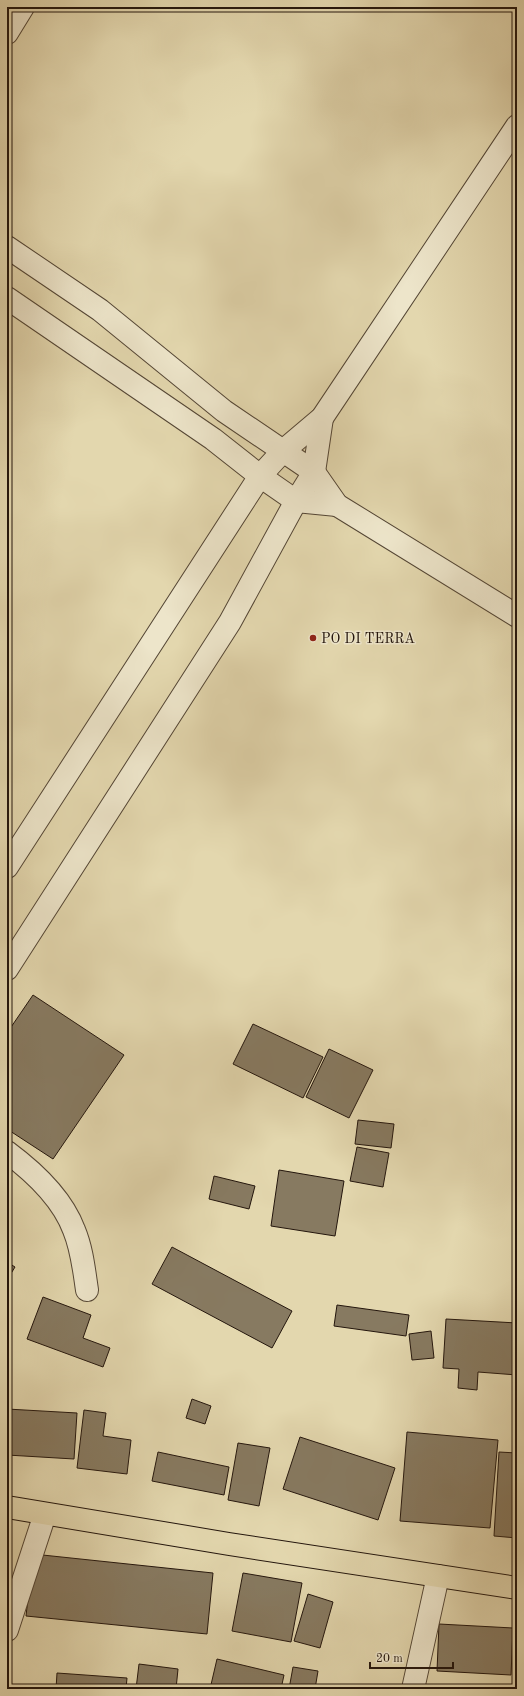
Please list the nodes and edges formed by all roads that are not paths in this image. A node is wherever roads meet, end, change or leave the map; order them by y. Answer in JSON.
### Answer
{"nodes":[{"id":1,"x":24,"y":7,"type":"edge"},
{"id":2,"x":7,"y":33,"type":"edge"},
{"id":3,"x":517,"y":126,"type":"edge"},
{"id":4,"x":7,"y":247,"type":"edge"},
{"id":5,"x":7,"y":298,"type":"edge"},
{"id":6,"x":322,"y":418,"type":"junction"},
{"id":7,"x":283,"y":451,"type":"junction"},
{"id":8,"x":314,"y":472,"type":"junction"},
{"id":9,"x":260,"y":476,"type":"junction"},
{"id":10,"x":296,"y":501,"type":"junction"},
{"id":11,"x":337,"y":505,"type":"junction"},
{"id":12,"x":517,"y":616,"type":"edge"},
{"id":13,"x":7,"y":868,"type":"edge"},
{"id":14,"x":7,"y":969,"type":"edge"},
{"id":15,"x":7,"y":1152,"type":"edge"},
{"id":16,"x":88,"y":1290,"type":"dead end"},
{"id":17,"x":7,"y":1507,"type":"edge"},
{"id":18,"x":45,"y":1514,"type":"junction"},
{"id":19,"x":438,"y":1576,"type":"junction"},
{"id":20,"x":517,"y":1588,"type":"edge"},
{"id":21,"x":7,"y":1630,"type":"edge"},
{"id":22,"x":413,"y":1689,"type":"edge"}],
"edges":[{"from":1,"to":2,"type":"street"},
{"from":3,"to":6,"type":"street"},
{"from":4,"to":7,"type":"street"},
{"from":5,"to":9,"type":"street"},
{"from":6,"to":7,"type":"street"},
{"from":6,"to":8,"type":"street"},
{"from":7,"to":8,"type":"street"},
{"from":7,"to":9,"type":"street"},
{"from":8,"to":10,"type":"street"},
{"from":8,"to":11,"type":"street"},
{"from":9,"to":10,"type":"street"},
{"from":9,"to":13,"type":"street"},
{"from":10,"to":11,"type":"street"},
{"from":10,"to":14,"type":"street"},
{"from":11,"to":12,"type":"street"},
{"from":15,"to":16,"type":"street"},
{"from":17,"to":18,"type":"main road"},
{"from":18,"to":19,"type":"main road"},
{"from":18,"to":21,"type":"street"},
{"from":19,"to":20,"type":"main road"},
{"from":19,"to":22,"type":"street"}]}
